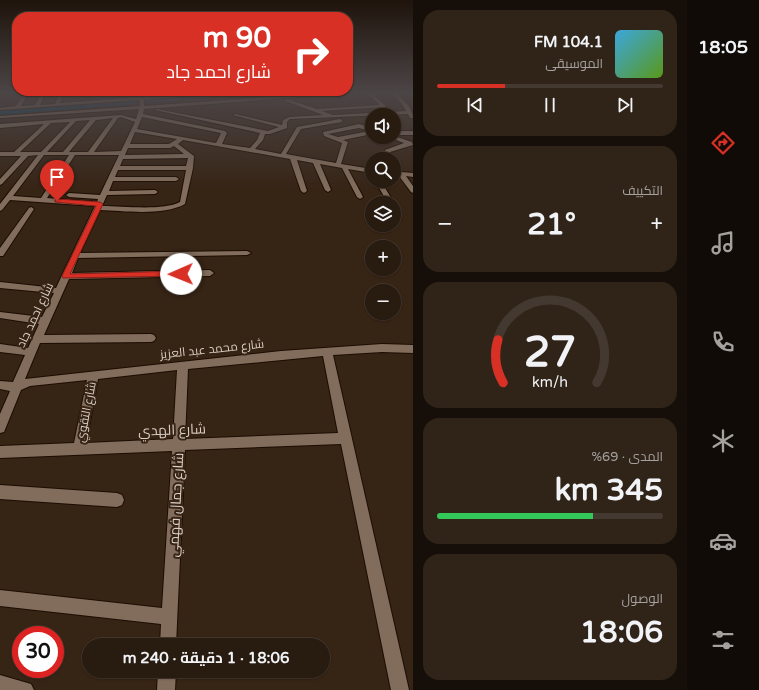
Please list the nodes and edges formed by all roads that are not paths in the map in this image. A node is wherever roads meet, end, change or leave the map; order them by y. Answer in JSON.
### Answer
{"nodes":[{"id":1,"x":22,"y":124,"type":"edge"},
{"id":2,"x":46,"y":124,"type":"edge"},
{"id":3,"x":70,"y":124,"type":"edge"},
{"id":4,"x":90,"y":124,"type":"edge"},
{"id":5,"x":111,"y":124,"type":"edge"},
{"id":6,"x":134,"y":124,"type":"edge"},
{"id":7,"x":155,"y":124,"type":"edge"},
{"id":8,"x":177,"y":124,"type":"edge"},
{"id":9,"x":225,"y":124,"type":"edge"},
{"id":10,"x":273,"y":124,"type":"edge"},
{"id":11,"x":316,"y":124,"type":"edge"},
{"id":12,"x":354,"y":124,"type":"edge"},
{"id":13,"x":0,"y":126,"type":"edge"},
{"id":14,"x":359,"y":126,"type":"junction"},
{"id":15,"x":284,"y":127,"type":"junction"},
{"id":16,"x":365,"y":128,"type":"edge"},
{"id":17,"x":207,"y":129,"type":"junction"},
{"id":18,"x":297,"y":131,"type":"junction"},
{"id":19,"x":263,"y":132,"type":"junction"},
{"id":20,"x":365,"y":133,"type":"edge"},
{"id":21,"x":401,"y":133,"type":"edge"},
{"id":22,"x":413,"y":133,"type":"edge"},
{"id":23,"x":338,"y":139,"type":"junction"},
{"id":24,"x":178,"y":140,"type":"junction"},
{"id":25,"x":401,"y":140,"type":"edge"},
{"id":26,"x":199,"y":142,"type":"junction"},
{"id":27,"x":411,"y":144,"type":"edge"},
{"id":28,"x":218,"y":145,"type":"junction"},
{"id":29,"x":251,"y":151,"type":"junction"},
{"id":30,"x":123,"y":152,"type":"junction"},
{"id":31,"x":387,"y":152,"type":"edge"},
{"id":32,"x":65,"y":153,"type":"junction"},
{"id":33,"x":73,"y":153,"type":"junction"},
{"id":34,"x":90,"y":153,"type":"junction"},
{"id":35,"x":16,"y":154,"type":"junction"},
{"id":36,"x":26,"y":154,"type":"junction"},
{"id":37,"x":42,"y":154,"type":"junction"},
{"id":38,"x":0,"y":155,"type":"edge"},
{"id":39,"x":191,"y":156,"type":"junction"},
{"id":40,"x":282,"y":156,"type":"junction"},
{"id":41,"x":293,"y":158,"type":"junction"},
{"id":42,"x":316,"y":162,"type":"junction"},
{"id":43,"x":341,"y":166,"type":"junction"},
{"id":44,"x":116,"y":168,"type":"junction"},
{"id":45,"x":190,"y":168,"type":"junction"},
{"id":46,"x":365,"y":170,"type":"edge"},
{"id":47,"x":401,"y":174,"type":"edge"},
{"id":48,"x":413,"y":175,"type":"edge"},
{"id":49,"x":401,"y":178,"type":"edge"},
{"id":50,"x":111,"y":179,"type":"junction"},
{"id":51,"x":176,"y":179,"type":"dead end"},
{"id":52,"x":0,"y":183,"type":"edge"},
{"id":53,"x":304,"y":190,"type":"dead end"},
{"id":54,"x":328,"y":190,"type":"dead end"},
{"id":55,"x":413,"y":191,"type":"edge"},
{"id":56,"x":155,"y":192,"type":"dead end"},
{"id":57,"x":69,"y":195,"type":"dead end"},
{"id":58,"x":360,"y":197,"type":"dead end"},
{"id":59,"x":9,"y":198,"type":"junction"},
{"id":60,"x":43,"y":200,"type":"junction"},
{"id":61,"x":102,"y":201,"type":"junction"},
{"id":62,"x":0,"y":209,"type":"edge"},
{"id":63,"x":31,"y":209,"type":"dead end"},
{"id":64,"x":247,"y":253,"type":"dead end"},
{"id":65,"x":0,"y":254,"type":"edge"},
{"id":66,"x":75,"y":256,"type":"junction"},
{"id":67,"x":210,"y":273,"type":"dead end"},
{"id":68,"x":65,"y":276,"type":"junction"},
{"id":69,"x":0,"y":284,"type":"edge"},
{"id":70,"x":59,"y":291,"type":"junction"},
{"id":71,"x":0,"y":316,"type":"edge"},
{"id":72,"x":45,"y":321,"type":"junction"},
{"id":73,"x":152,"y":338,"type":"dead end"},
{"id":74,"x":36,"y":340,"type":"junction"},
{"id":75,"x":0,"y":348,"type":"edge"},
{"id":76,"x":413,"y":349,"type":"edge"},
{"id":77,"x":31,"y":352,"type":"junction"},
{"id":78,"x":327,"y":352,"type":"junction"},
{"id":79,"x":183,"y":366,"type":"junction"},
{"id":80,"x":93,"y":375,"type":"junction"},
{"id":81,"x":0,"y":385,"type":"edge"},
{"id":82,"x":16,"y":387,"type":"junction"},
{"id":83,"x":0,"y":428,"type":"edge"},
{"id":84,"x":345,"y":438,"type":"junction"},
{"id":85,"x":179,"y":444,"type":"junction"},
{"id":86,"x":79,"y":448,"type":"junction"},
{"id":87,"x":0,"y":452,"type":"edge"},
{"id":88,"x":0,"y":492,"type":"edge"},
{"id":89,"x":117,"y":500,"type":"dead end"},
{"id":90,"x":0,"y":598,"type":"edge"},
{"id":91,"x":170,"y":618,"type":"junction"},
{"id":92,"x":169,"y":638,"type":"edge"},
{"id":93,"x":167,"y":678,"type":"edge"},
{"id":94,"x":0,"y":684,"type":"edge"},
{"id":95,"x":25,"y":690,"type":"edge"},
{"id":96,"x":166,"y":690,"type":"edge"},
{"id":97,"x":400,"y":690,"type":"edge"}],
"edges":[{"from":1,"to":13,"type":"street"},
{"from":2,"to":35,"type":"street"},
{"from":3,"to":37,"type":"street"},
{"from":4,"to":32,"type":"street"},
{"from":5,"to":34,"type":"street"},
{"from":6,"to":30,"type":"street","name":"شارع احمد جاد"},
{"from":7,"to":24,"type":"street"},
{"from":8,"to":17,"type":"street"},
{"from":9,"to":19,"type":"street"},
{"from":10,"to":15,"type":"street"},
{"from":11,"to":18,"type":"street"},
{"from":12,"to":14,"type":"street"},
{"from":14,"to":16,"type":"street"},
{"from":14,"to":23,"type":"street"},
{"from":15,"to":18,"type":"street"},
{"from":15,"to":19,"type":"street"},
{"from":17,"to":26,"type":"street"},
{"from":17,"to":28,"type":"street"},
{"from":18,"to":40,"type":"street"},
{"from":19,"to":29,"type":"street"},
{"from":20,"to":23,"type":"street"},
{"from":21,"to":22,"type":"street"},
{"from":23,"to":43,"type":"street"},
{"from":24,"to":26,"type":"street"},
{"from":24,"to":30,"type":"street"},
{"from":24,"to":39,"type":"street"},
{"from":25,"to":27,"type":"street"},
{"from":26,"to":28,"type":"street"},
{"from":27,"to":31,"type":"street"},
{"from":28,"to":29,"type":"street"},
{"from":29,"to":40,"type":"street"},
{"from":30,"to":34,"type":"street"},
{"from":30,"to":39,"type":"street"},
{"from":30,"to":44,"type":"street","name":"شارع احمد جاد"},
{"from":32,"to":33,"type":"street"},
{"from":32,"to":37,"type":"street"},
{"from":33,"to":34,"type":"street"},
{"from":33,"to":60,"type":"street"},
{"from":35,"to":36,"type":"street"},
{"from":35,"to":38,"type":"street"},
{"from":36,"to":37,"type":"street"},
{"from":36,"to":52,"type":"street"},
{"from":37,"to":59,"type":"street"},
{"from":39,"to":45,"type":"street"},
{"from":40,"to":41,"type":"street"},
{"from":41,"to":42,"type":"street"},
{"from":41,"to":53,"type":"street"},
{"from":42,"to":43,"type":"street"},
{"from":42,"to":54,"type":"street"},
{"from":43,"to":46,"type":"street"},
{"from":43,"to":58,"type":"street"},
{"from":44,"to":45,"type":"street"},
{"from":44,"to":50,"type":"street","name":"شارع احمد جاد"},
{"from":45,"to":61,"type":"street"},
{"from":47,"to":48,"type":"street"},
{"from":49,"to":55,"type":"street"},
{"from":50,"to":51,"type":"street"},
{"from":50,"to":61,"type":"street","name":"شارع احمد جاد"},
{"from":56,"to":61,"type":"street"},
{"from":57,"to":61,"type":"street"},
{"from":59,"to":60,"type":"street"},
{"from":59,"to":62,"type":"street"},
{"from":60,"to":61,"type":"street"},
{"from":61,"to":66,"type":"street","name":"شارع احمد جاد"},
{"from":63,"to":65,"type":"street"},
{"from":64,"to":66,"type":"street"},
{"from":66,"to":68,"type":"street","name":"شارع احمد جاد"},
{"from":67,"to":68,"type":"street"},
{"from":68,"to":70,"type":"street","name":"شارع احمد جاد"},
{"from":69,"to":70,"type":"street"},
{"from":70,"to":72,"type":"street","name":"شارع احمد جاد"},
{"from":71,"to":72,"type":"street"},
{"from":72,"to":74,"type":"street","name":"شارع احمد جاد"},
{"from":73,"to":74,"type":"street"},
{"from":74,"to":77,"type":"street","name":"شارع احمد جاد"},
{"from":75,"to":77,"type":"street"},
{"from":76,"to":78,"type":"street","name":"شارع محمد عبد العزيز"},
{"from":77,"to":82,"type":"street","name":"شارع احمد جاد"},
{"from":78,"to":79,"type":"street","name":"شارع محمد عبد العزيز"},
{"from":78,"to":84,"type":"street"},
{"from":79,"to":80,"type":"street","name":"شارع محمد عبد العزيز"},
{"from":79,"to":85,"type":"street","name":"شارع جمال فهمي"},
{"from":80,"to":82,"type":"street","name":"شارع محمد عبد العزيز"},
{"from":80,"to":86,"type":"street","name":"شارع التقوي"},
{"from":81,"to":82,"type":"street"},
{"from":82,"to":83,"type":"street","name":"شارع احمد جاد"},
{"from":84,"to":85,"type":"street","name":"شارع الهدي"},
{"from":84,"to":97,"type":"street"},
{"from":85,"to":86,"type":"street","name":"شارع الهدي"},
{"from":85,"to":91,"type":"street","name":"شارع جمال فهمي"},
{"from":86,"to":87,"type":"street","name":"شارع الهدي"},
{"from":88,"to":89,"type":"street"},
{"from":90,"to":91,"type":"street"},
{"from":91,"to":92,"type":"street","name":"شارع جمال فهمي"},
{"from":93,"to":96,"type":"street"},
{"from":94,"to":95,"type":"street"}]}
